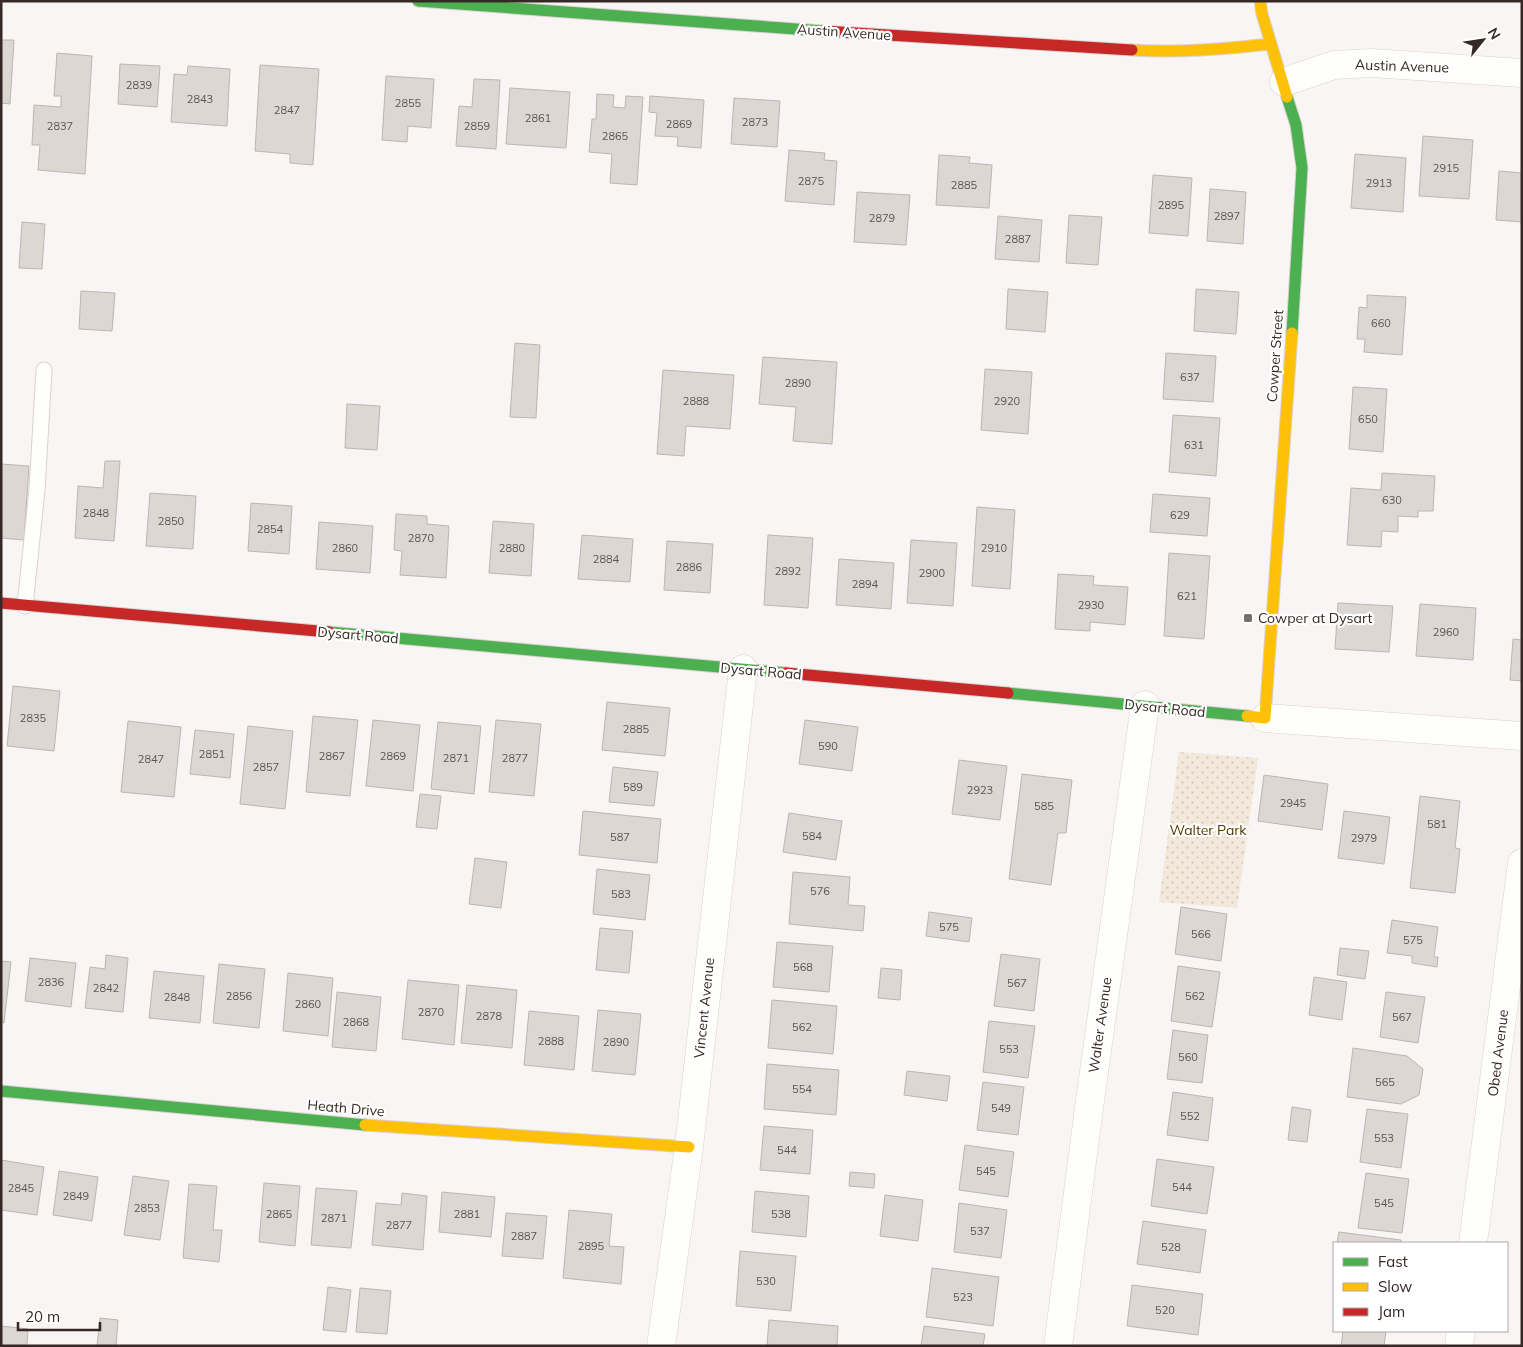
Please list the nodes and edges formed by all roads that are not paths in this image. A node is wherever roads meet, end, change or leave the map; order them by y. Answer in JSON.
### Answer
{"nodes":[{"id":1,"x":418,"y":1,"type":"edge"},
{"id":2,"x":1260,"y":1,"type":"edge"},
{"id":3,"x":1270,"y":44,"type":"junction"},
{"id":4,"x":1522,"y":73,"type":"edge"},
{"id":5,"x":1284,"y":82,"type":"junction"},
{"id":6,"x":44,"y":370,"type":"dead end"},
{"id":7,"x":1,"y":603,"type":"edge"},
{"id":8,"x":25,"y":606,"type":"junction"},
{"id":9,"x":743,"y":669,"type":"junction"},
{"id":10,"x":1145,"y":705,"type":"junction"},
{"id":11,"x":1265,"y":718,"type":"junction"},
{"id":12,"x":1522,"y":736,"type":"edge"},
{"id":13,"x":1522,"y":863,"type":"edge"},
{"id":14,"x":1,"y":1091,"type":"edge"},
{"id":15,"x":688,"y":1147,"type":"junction"},
{"id":16,"x":1473,"y":1242,"type":"edge"},
{"id":17,"x":1461,"y":1332,"type":"edge"},
{"id":18,"x":661,"y":1346,"type":"edge"},
{"id":19,"x":1058,"y":1346,"type":"edge"},
{"id":20,"x":1459,"y":1346,"type":"edge"}],
"edges":[{"from":1,"to":3,"type":"street","name":"Austin Avenue"},
{"from":2,"to":3,"type":"street","name":"Cowper Street"},
{"from":3,"to":5,"type":"street","name":"Cowper Street"},
{"from":4,"to":5,"type":"street","name":"Austin Avenue"},
{"from":5,"to":11,"type":"street","name":"Cowper Street"},
{"from":6,"to":8,"type":"lane"},
{"from":7,"to":8,"type":"street","name":"Dysart Road"},
{"from":8,"to":9,"type":"street","name":"Dysart Road"},
{"from":9,"to":10,"type":"street","name":"Dysart Road"},
{"from":9,"to":15,"type":"street","name":"Vincent Avenue"},
{"from":10,"to":11,"type":"street","name":"Dysart Road"},
{"from":10,"to":19,"type":"street","name":"Walter Avenue"},
{"from":11,"to":12,"type":"street","name":"Dysart Road"},
{"from":13,"to":16,"type":"street","name":"Obed Avenue"},
{"from":14,"to":15,"type":"street","name":"Heath Drive"},
{"from":15,"to":18,"type":"street","name":"Vincent Avenue"},
{"from":17,"to":20,"type":"street"}]}
